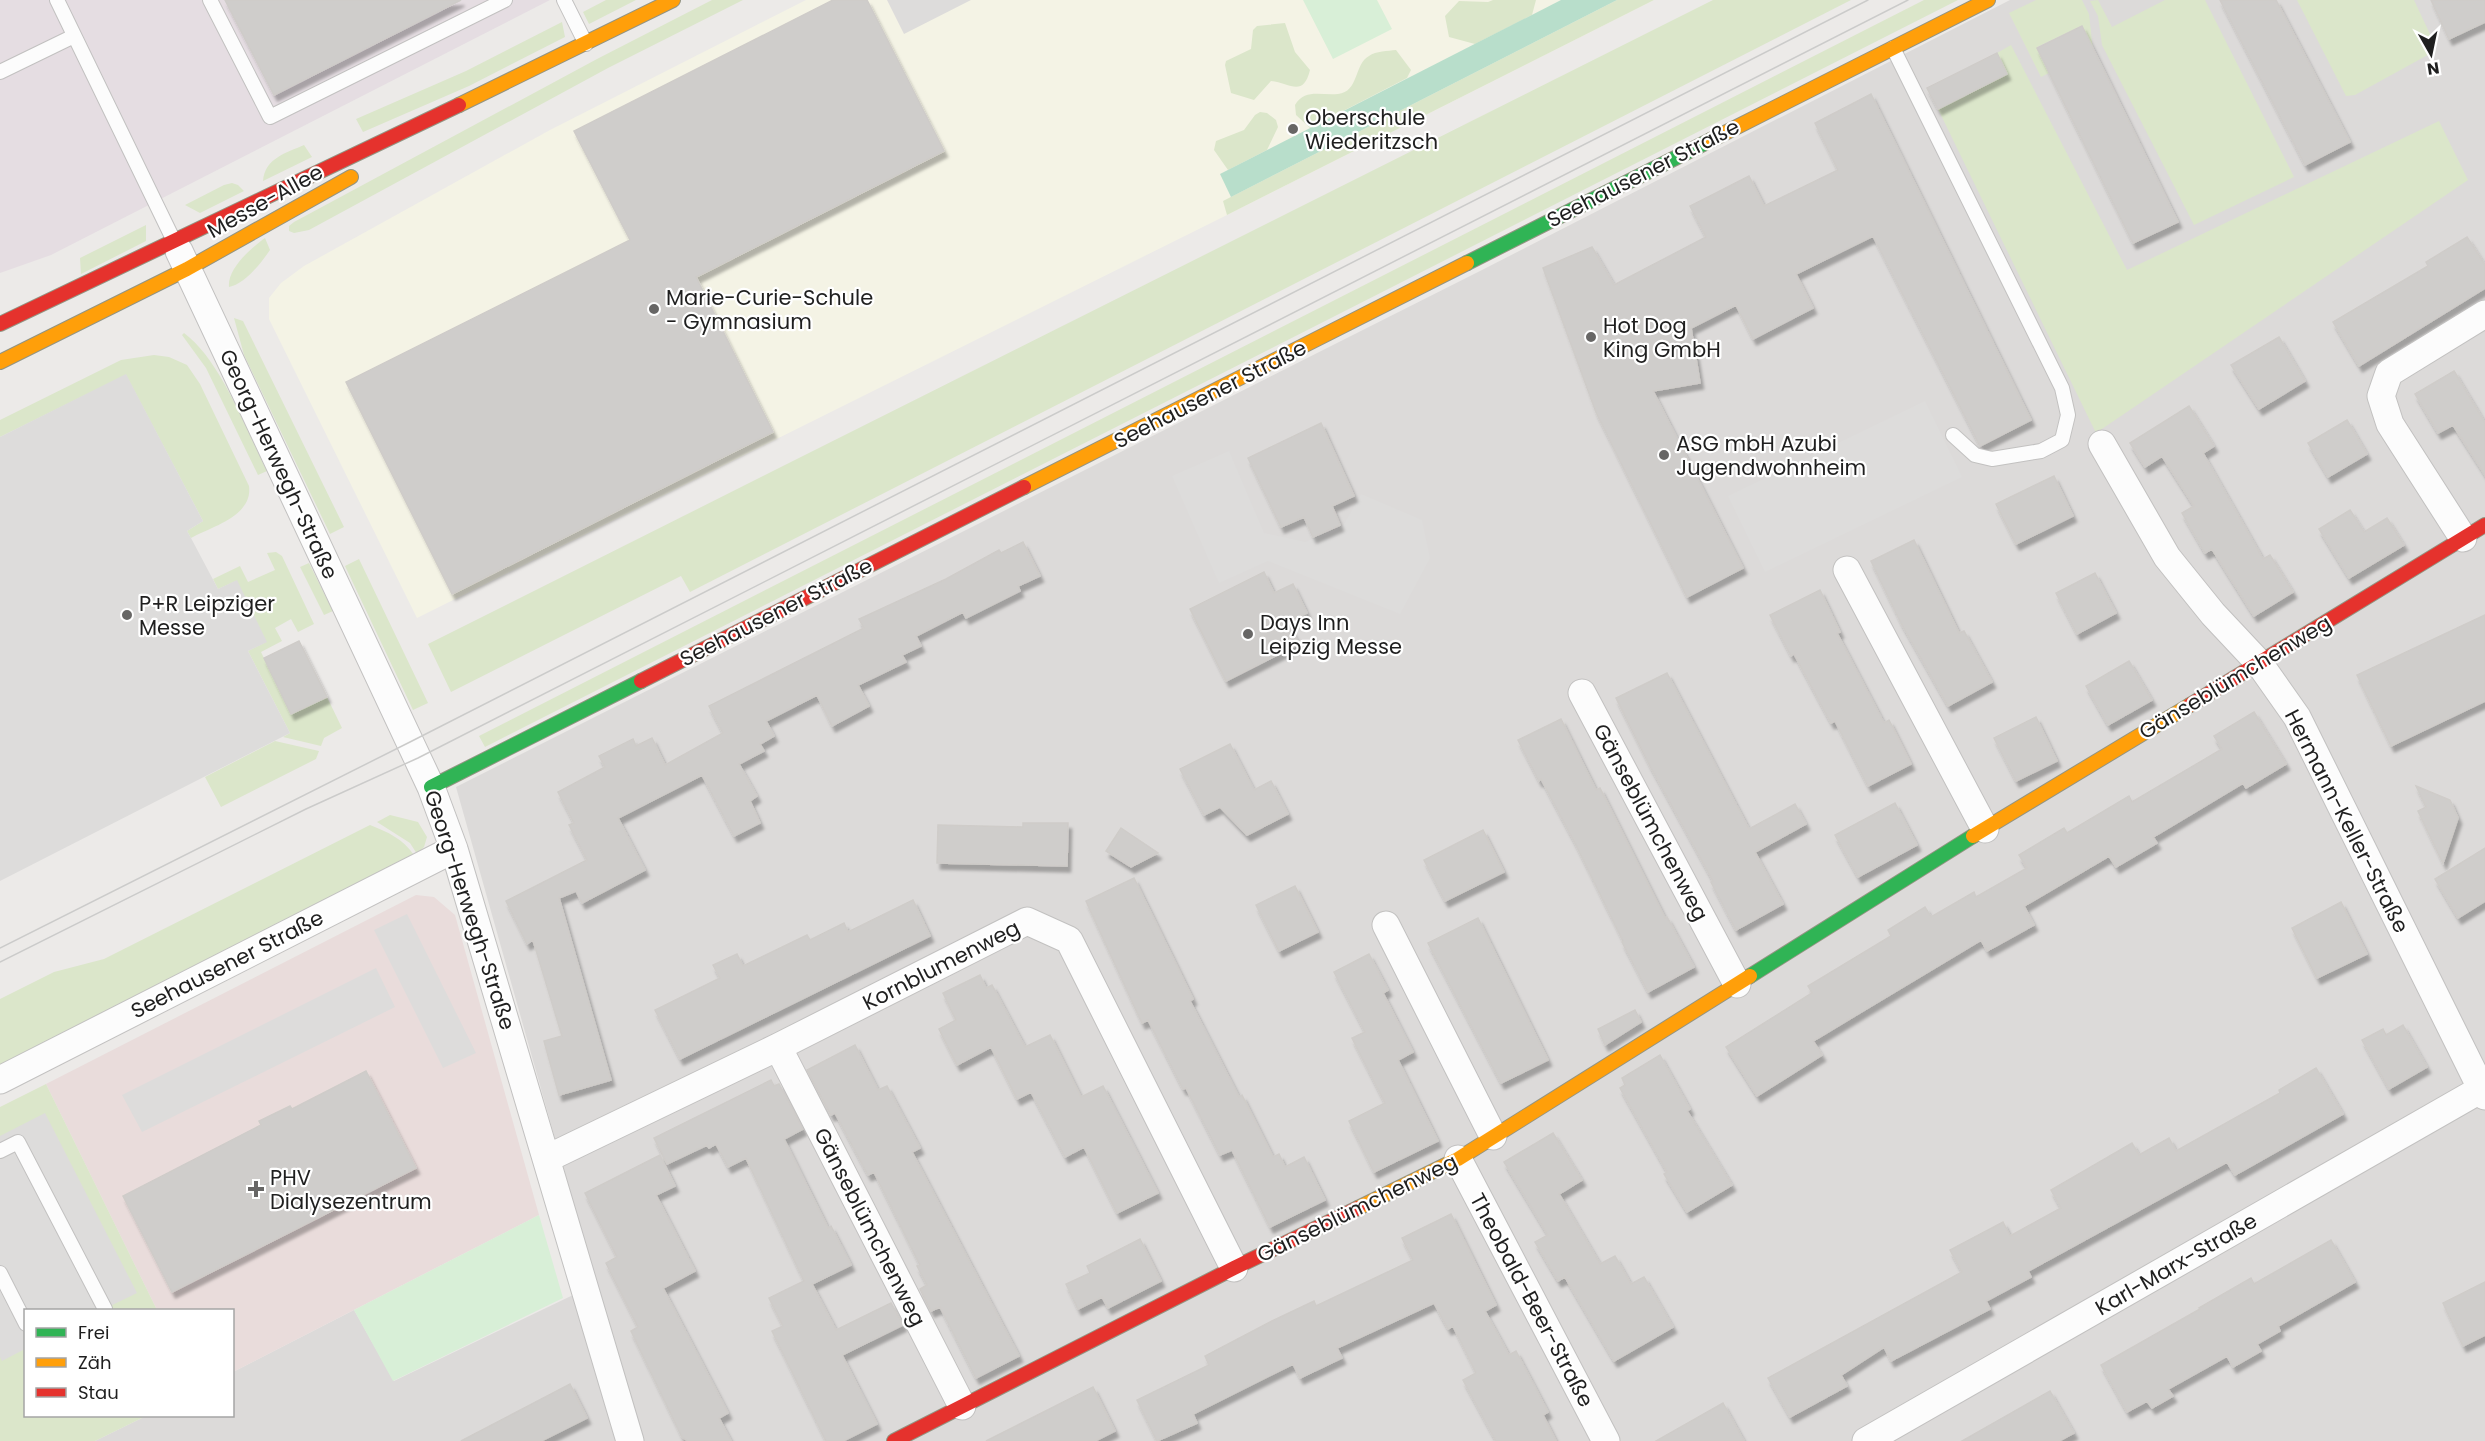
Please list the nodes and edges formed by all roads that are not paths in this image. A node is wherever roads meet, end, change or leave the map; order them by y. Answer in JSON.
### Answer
{"nodes":[{"id":1,"x":57,"y":0,"type":"edge"},
{"id":2,"x":210,"y":0,"type":"edge"},
{"id":3,"x":505,"y":0,"type":"edge"},
{"id":4,"x":564,"y":0,"type":"edge"},
{"id":5,"x":674,"y":0,"type":"edge"},
{"id":6,"x":1988,"y":0,"type":"edge"},
{"id":7,"x":74,"y":36,"type":"junction"},
{"id":8,"x":587,"y":44,"type":"junction"},
{"id":9,"x":1893,"y":48,"type":"junction"},
{"id":10,"x":545,"y":65,"type":"junction"},
{"id":11,"x":0,"y":72,"type":"edge"},
{"id":12,"x":404,"y":146,"type":"dead end"},
{"id":13,"x":363,"y":170,"type":"dead end"},
{"id":14,"x":173,"y":239,"type":"junction"},
{"id":15,"x":187,"y":269,"type":"junction"},
{"id":16,"x":2485,"y":314,"type":"edge"},
{"id":17,"x":0,"y":324,"type":"edge"},
{"id":18,"x":0,"y":362,"type":"edge"},
{"id":19,"x":1953,"y":435,"type":"dead end"},
{"id":20,"x":2102,"y":444,"type":"dead end"},
{"id":21,"x":2474,"y":532,"type":"edge"},
{"id":22,"x":1847,"y":570,"type":"dead end"},
{"id":23,"x":2259,"y":663,"type":"junction"},
{"id":24,"x":1582,"y":693,"type":"dead end"},
{"id":25,"x":431,"y":787,"type":"junction"},
{"id":26,"x":1985,"y":829,"type":"junction"},
{"id":27,"x":454,"y":849,"type":"junction"},
{"id":28,"x":1386,"y":925,"type":"dead end"},
{"id":29,"x":1737,"y":984,"type":"junction"},
{"id":30,"x":778,"y":1047,"type":"junction"},
{"id":31,"x":0,"y":1080,"type":"edge"},
{"id":32,"x":2484,"y":1091,"type":"edge"},
{"id":33,"x":1493,"y":1136,"type":"junction"},
{"id":34,"x":0,"y":1151,"type":"edge"},
{"id":35,"x":548,"y":1158,"type":"junction"},
{"id":36,"x":1458,"y":1159,"type":"junction"},
{"id":37,"x":1234,"y":1268,"type":"junction"},
{"id":38,"x":0,"y":1274,"type":"edge"},
{"id":39,"x":105,"y":1309,"type":"dead end"},
{"id":40,"x":24,"y":1320,"type":"edge"},
{"id":41,"x":962,"y":1406,"type":"junction"},
{"id":42,"x":629,"y":1441,"type":"edge"},
{"id":43,"x":894,"y":1441,"type":"edge"},
{"id":44,"x":1606,"y":1441,"type":"edge"},
{"id":45,"x":1866,"y":1441,"type":"edge"}],
"edges":[{"from":1,"to":7,"type":"lane"},
{"from":2,"to":3,"type":"lane"},
{"from":4,"to":8,"type":"lane"},
{"from":5,"to":8,"type":"street","name":"Messe-Allee"},
{"from":6,"to":9,"type":"street","name":"Seehausener Straße"},
{"from":7,"to":11,"type":"lane"},
{"from":7,"to":14,"type":"lane"},
{"from":8,"to":10,"type":"street","name":"Messe-Allee"},
{"from":9,"to":19,"type":"lane"},
{"from":9,"to":25,"type":"street","name":"Seehausener Straße"},
{"from":10,"to":12,"type":"street","name":"Messe-Allee"},
{"from":10,"to":14,"type":"street","name":"Messe-Allee"},
{"from":13,"to":15,"type":"street","name":"Messe-Allee"},
{"from":14,"to":15,"type":"street","name":"Georg-Herwegh-Straße"},
{"from":14,"to":17,"type":"street","name":"Messe-Allee"},
{"from":15,"to":18,"type":"street","name":"Messe-Allee"},
{"from":15,"to":25,"type":"street","name":"Georg-Herwegh-Straße"},
{"from":16,"to":21,"type":"street"},
{"from":20,"to":23,"type":"street","name":"Hermann-Keller-Straße"},
{"from":21,"to":23,"type":"street","name":"Gänseblümchenweg"},
{"from":22,"to":26,"type":"street"},
{"from":23,"to":26,"type":"street","name":"Gänseblümchenweg"},
{"from":23,"to":32,"type":"street","name":"Hermann-Keller-Straße"},
{"from":24,"to":29,"type":"street","name":"Gänseblümchenweg"},
{"from":25,"to":27,"type":"street","name":"Georg-Herwegh-Straße"},
{"from":26,"to":29,"type":"street","name":"Gänseblümchenweg"},
{"from":27,"to":31,"type":"street","name":"Seehausener Straße"},
{"from":27,"to":35,"type":"street","name":"Georg-Herwegh-Straße"},
{"from":28,"to":33,"type":"street"},
{"from":29,"to":33,"type":"street","name":"Gänseblümchenweg"},
{"from":30,"to":35,"type":"street","name":"Kornblumenweg"},
{"from":30,"to":37,"type":"street","name":"Kornblumenweg"},
{"from":30,"to":41,"type":"street","name":"Gänseblümchenweg"},
{"from":32,"to":45,"type":"street","name":"Karl-Marx-Straße"},
{"from":33,"to":36,"type":"street","name":"Gänseblümchenweg"},
{"from":34,"to":39,"type":"lane"},
{"from":35,"to":42,"type":"street","name":"Georg-Herwegh-Straße"},
{"from":36,"to":37,"type":"street","name":"Gänseblümchenweg"},
{"from":36,"to":44,"type":"street","name":"Theobald-Beer-Straße"},
{"from":37,"to":41,"type":"street","name":"Gänseblümchenweg"},
{"from":38,"to":40,"type":"lane"},
{"from":41,"to":43,"type":"street","name":"Gänseblümchenweg"}]}
